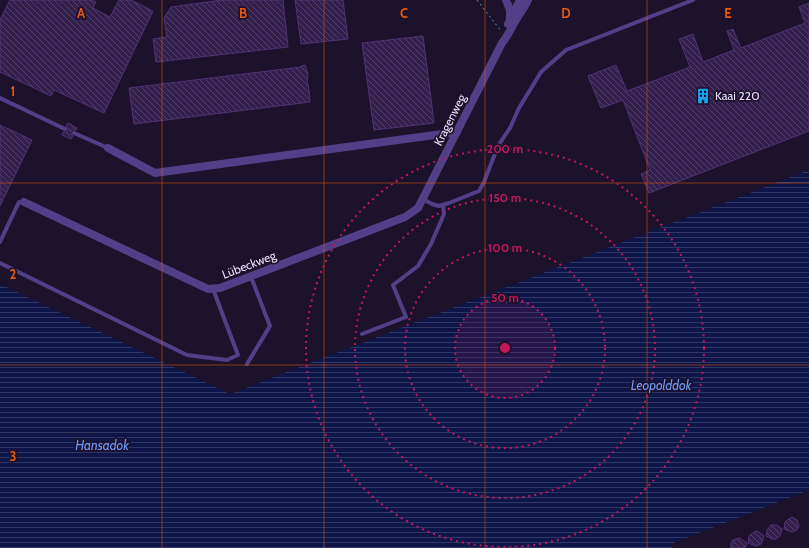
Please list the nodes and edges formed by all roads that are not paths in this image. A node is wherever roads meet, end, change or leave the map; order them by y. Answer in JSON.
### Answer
{"nodes":[{"id":1,"x":506,"y":0,"type":"edge"},
{"id":2,"x":528,"y":0,"type":"edge"},
{"id":3,"x":693,"y":0,"type":"edge"},
{"id":4,"x":519,"y":1,"type":"edge"},
{"id":5,"x":512,"y":21,"type":"junction"},
{"id":6,"x":502,"y":43,"type":"junction"},
{"id":7,"x":0,"y":98,"type":"edge"},
{"id":8,"x":65,"y":129,"type":"dead end"},
{"id":9,"x":457,"y":132,"type":"junction"},
{"id":10,"x":74,"y":133,"type":"dead end"},
{"id":11,"x":108,"y":148,"type":"joint"},
{"id":12,"x":423,"y":199,"type":"junction"},
{"id":13,"x":24,"y":202,"type":"joint"},
{"id":14,"x":443,"y":205,"type":"junction"},
{"id":15,"x":418,"y":208,"type":"joint"},
{"id":16,"x":0,"y":242,"type":"edge"},
{"id":17,"x":0,"y":263,"type":"edge"},
{"id":18,"x":251,"y":277,"type":"junction"},
{"id":19,"x":212,"y":289,"type":"junction"},
{"id":20,"x":362,"y":334,"type":"dead end"},
{"id":21,"x":247,"y":364,"type":"dead end"}],
"edges":[{"from":1,"to":5,"type":"street"},
{"from":2,"to":5,"type":"street","name":"Kragenweg"},
{"from":3,"to":14,"type":"lane"},
{"from":4,"to":5,"type":"street"},
{"from":5,"to":6,"type":"street","name":"Kragenweg"},
{"from":5,"to":6,"type":"street","name":"Kragenweg"},
{"from":6,"to":9,"type":"street","name":"Kragenweg"},
{"from":7,"to":8,"type":"lane"},
{"from":9,"to":11,"type":"street"},
{"from":9,"to":12,"type":"street","name":"Kragenweg"},
{"from":10,"to":11,"type":"lane"},
{"from":12,"to":14,"type":"lane"},
{"from":12,"to":15,"type":"street","name":"Kragenweg"},
{"from":13,"to":16,"type":"lane"},
{"from":13,"to":19,"type":"street","name":"Lübeckweg"},
{"from":14,"to":20,"type":"lane"},
{"from":15,"to":18,"type":"street","name":"Lübeckweg"},
{"from":17,"to":19,"type":"lane"},
{"from":18,"to":19,"type":"street","name":"Lübeckweg"},
{"from":18,"to":21,"type":"lane"}]}
